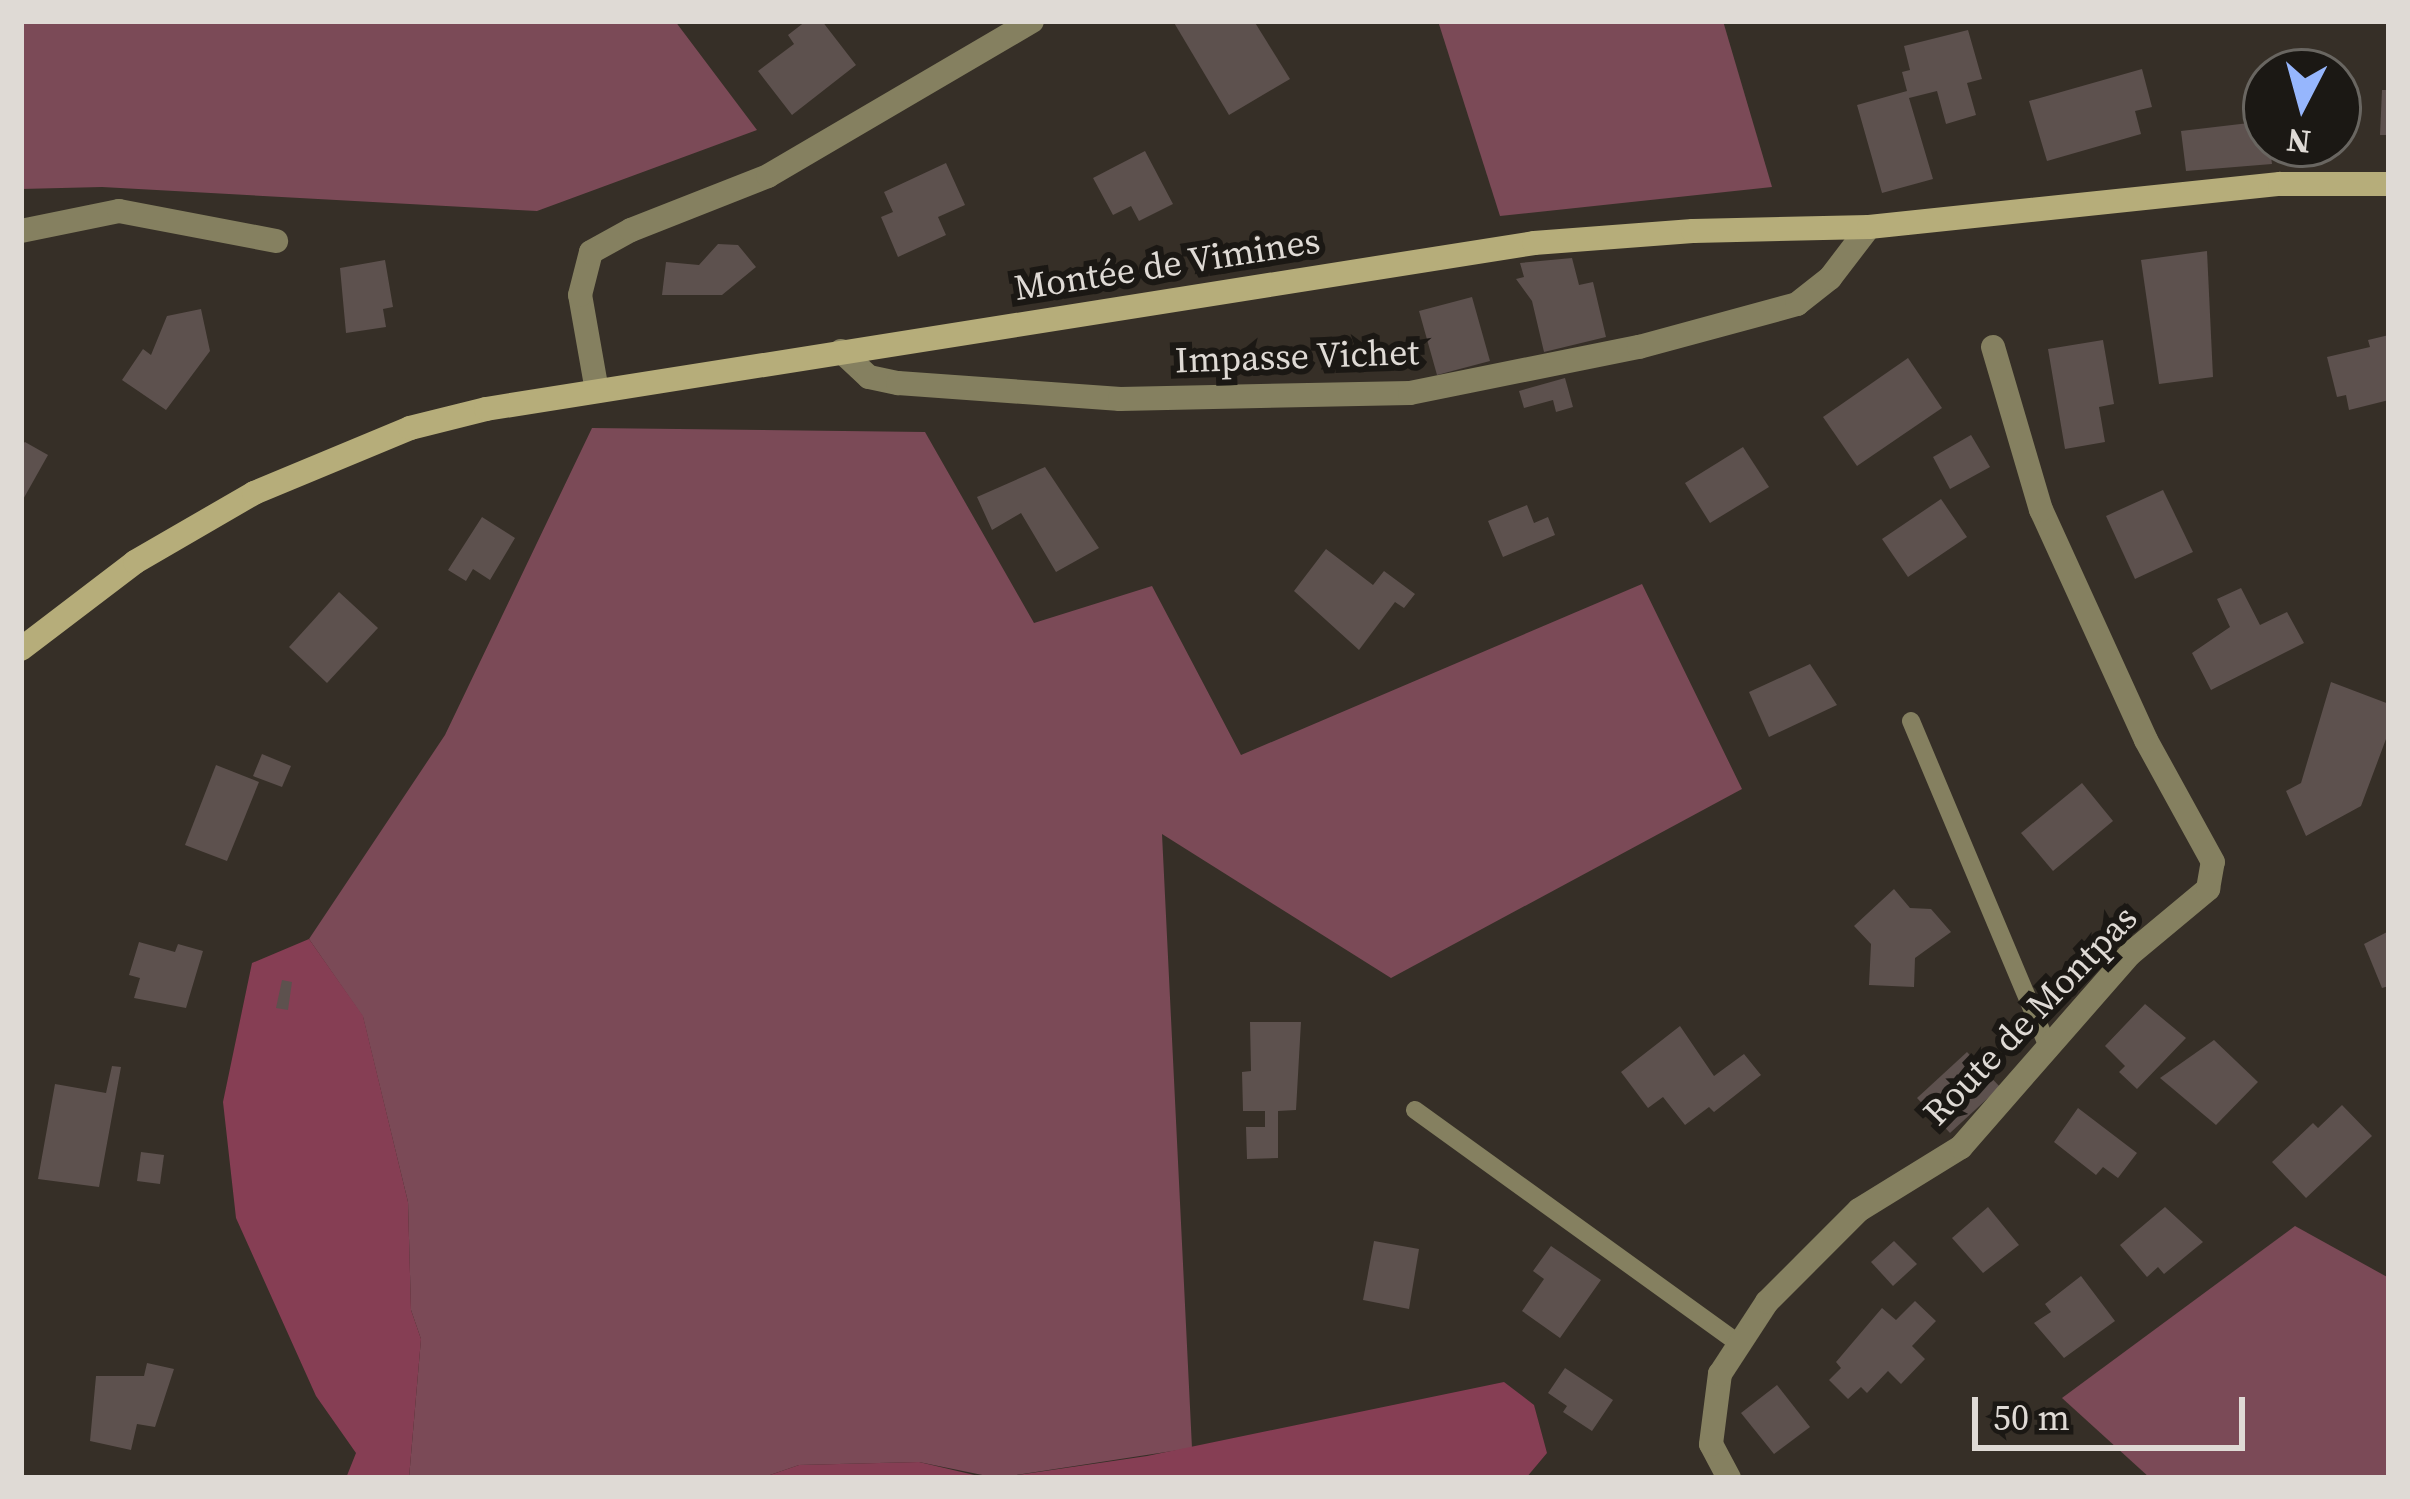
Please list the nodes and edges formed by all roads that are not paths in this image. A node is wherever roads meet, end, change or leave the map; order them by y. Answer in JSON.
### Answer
{"nodes":[{"id":1,"x":1031,"y":21,"type":"edge"},
{"id":2,"x":2389,"y":184,"type":"edge"},
{"id":3,"x":1869,"y":227,"type":"junction"},
{"id":4,"x":21,"y":231,"type":"edge"},
{"id":5,"x":276,"y":241,"type":"dead end"},
{"id":6,"x":1993,"y":347,"type":"dead end"},
{"id":7,"x":841,"y":350,"type":"junction"},
{"id":8,"x":597,"y":391,"type":"junction"},
{"id":9,"x":21,"y":649,"type":"edge"},
{"id":10,"x":1911,"y":721,"type":"dead end"},
{"id":11,"x":2049,"y":1050,"type":"junction"},
{"id":12,"x":1415,"y":1110,"type":"dead end"},
{"id":13,"x":1740,"y":1344,"type":"junction"},
{"id":14,"x":1729,"y":1478,"type":"edge"}],
"edges":[{"from":1,"to":8,"type":"street"},
{"from":2,"to":3,"type":"street","name":"Montée de Vimines"},
{"from":3,"to":7,"type":"street","name":"Montée de Vimines"},
{"from":3,"to":7,"type":"street","name":"Impasse Vichet"},
{"from":4,"to":5,"type":"street"},
{"from":6,"to":11,"type":"street","name":"Route de Montpas"},
{"from":7,"to":8,"type":"street","name":"Montée de Vimines"},
{"from":8,"to":9,"type":"street","name":"Montée de Vimines"},
{"from":10,"to":11,"type":"lane"},
{"from":11,"to":13,"type":"street","name":"Route de Montpas"},
{"from":12,"to":13,"type":"lane"},
{"from":13,"to":14,"type":"street","name":"Route de Montpas"}]}
